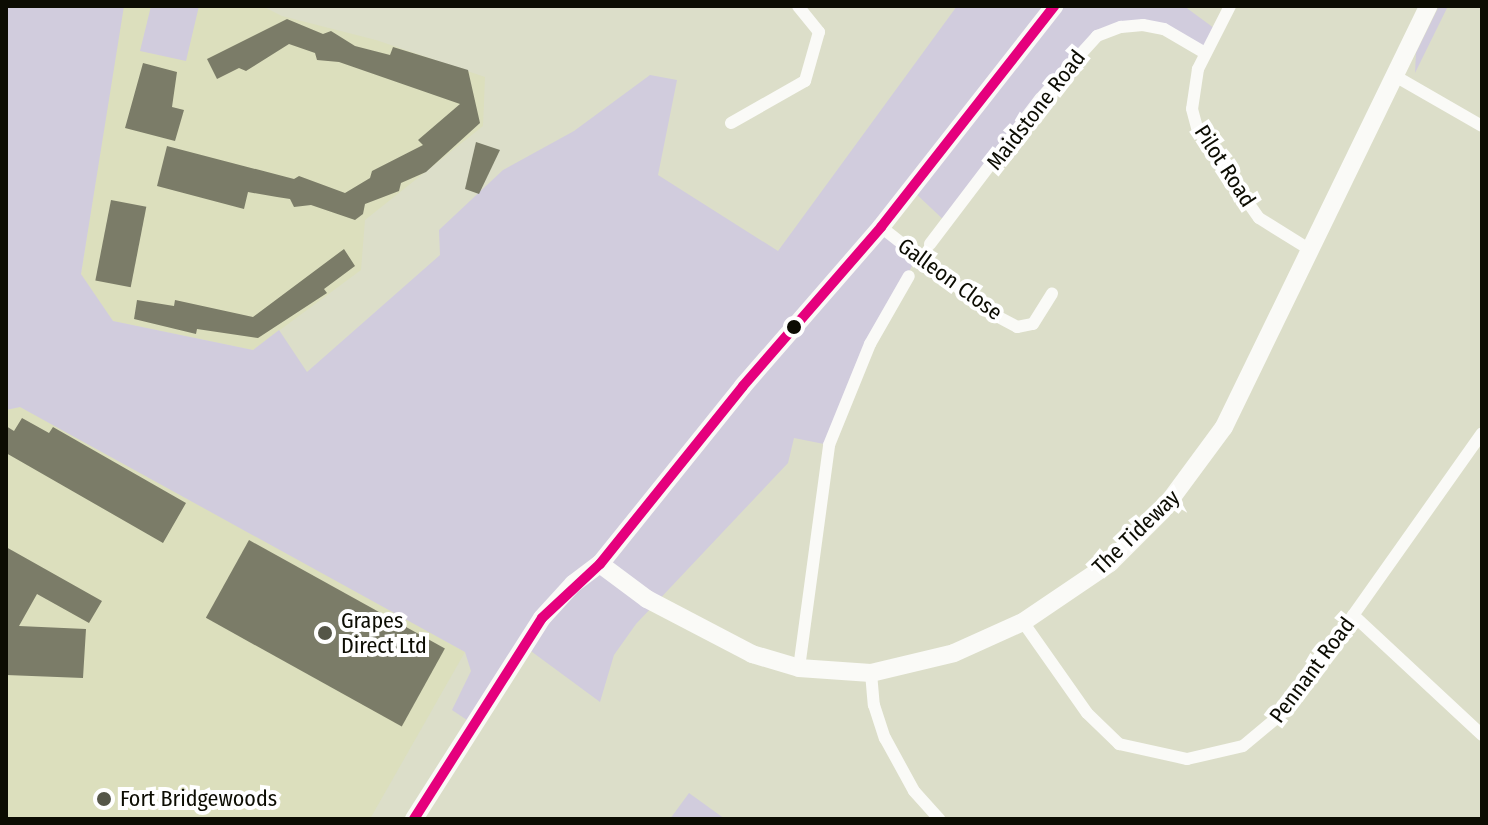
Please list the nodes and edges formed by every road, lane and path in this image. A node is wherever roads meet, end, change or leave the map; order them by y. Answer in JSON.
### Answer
{"nodes":[{"id":1,"x":798,"y":6,"type":"edge"},
{"id":2,"x":1054,"y":6,"type":"edge"},
{"id":3,"x":1230,"y":6,"type":"edge"},
{"id":4,"x":1428,"y":6,"type":"edge"},
{"id":5,"x":1205,"y":53,"type":"junction"},
{"id":6,"x":1395,"y":76,"type":"junction"},
{"id":7,"x":731,"y":123,"type":"dead end"},
{"id":8,"x":1482,"y":126,"type":"edge"},
{"id":9,"x":881,"y":227,"type":"junction"},
{"id":10,"x":930,"y":244,"type":"dead end"},
{"id":11,"x":1312,"y":251,"type":"junction"},
{"id":12,"x":909,"y":276,"type":"dead end"},
{"id":13,"x":1052,"y":293,"type":"dead end"},
{"id":14,"x":1482,"y":433,"type":"edge"},
{"id":15,"x":600,"y":564,"type":"junction"},
{"id":16,"x":1353,"y":615,"type":"junction"},
{"id":17,"x":1023,"y":622,"type":"junction"},
{"id":18,"x":799,"y":668,"type":"junction"},
{"id":19,"x":871,"y":673,"type":"junction"},
{"id":20,"x":1482,"y":735,"type":"edge"},
{"id":21,"x":414,"y":819,"type":"edge"},
{"id":22,"x":939,"y":819,"type":"edge"}],
"edges":[{"from":1,"to":7,"type":"street"},
{"from":2,"to":9,"type":"street"},
{"from":3,"to":5,"type":"street"},
{"from":4,"to":6,"type":"street","name":"The Tideway"},
{"from":5,"to":10,"type":"street","name":"Maidstone Road"},
{"from":5,"to":11,"type":"street","name":"Pilot Road"},
{"from":6,"to":8,"type":"street"},
{"from":6,"to":11,"type":"street","name":"The Tideway"},
{"from":9,"to":13,"type":"street","name":"Galleon Close"},
{"from":9,"to":15,"type":"street"},
{"from":11,"to":17,"type":"street","name":"The Tideway"},
{"from":12,"to":18,"type":"street"},
{"from":14,"to":16,"type":"street","name":"Pennant Road"},
{"from":15,"to":18,"type":"street","name":"The Tideway"},
{"from":15,"to":21,"type":"street"},
{"from":16,"to":17,"type":"street","name":"Pennant Road"},
{"from":16,"to":20,"type":"street"},
{"from":17,"to":19,"type":"street","name":"The Tideway"},
{"from":18,"to":19,"type":"street","name":"The Tideway"},
{"from":19,"to":22,"type":"street"}]}
